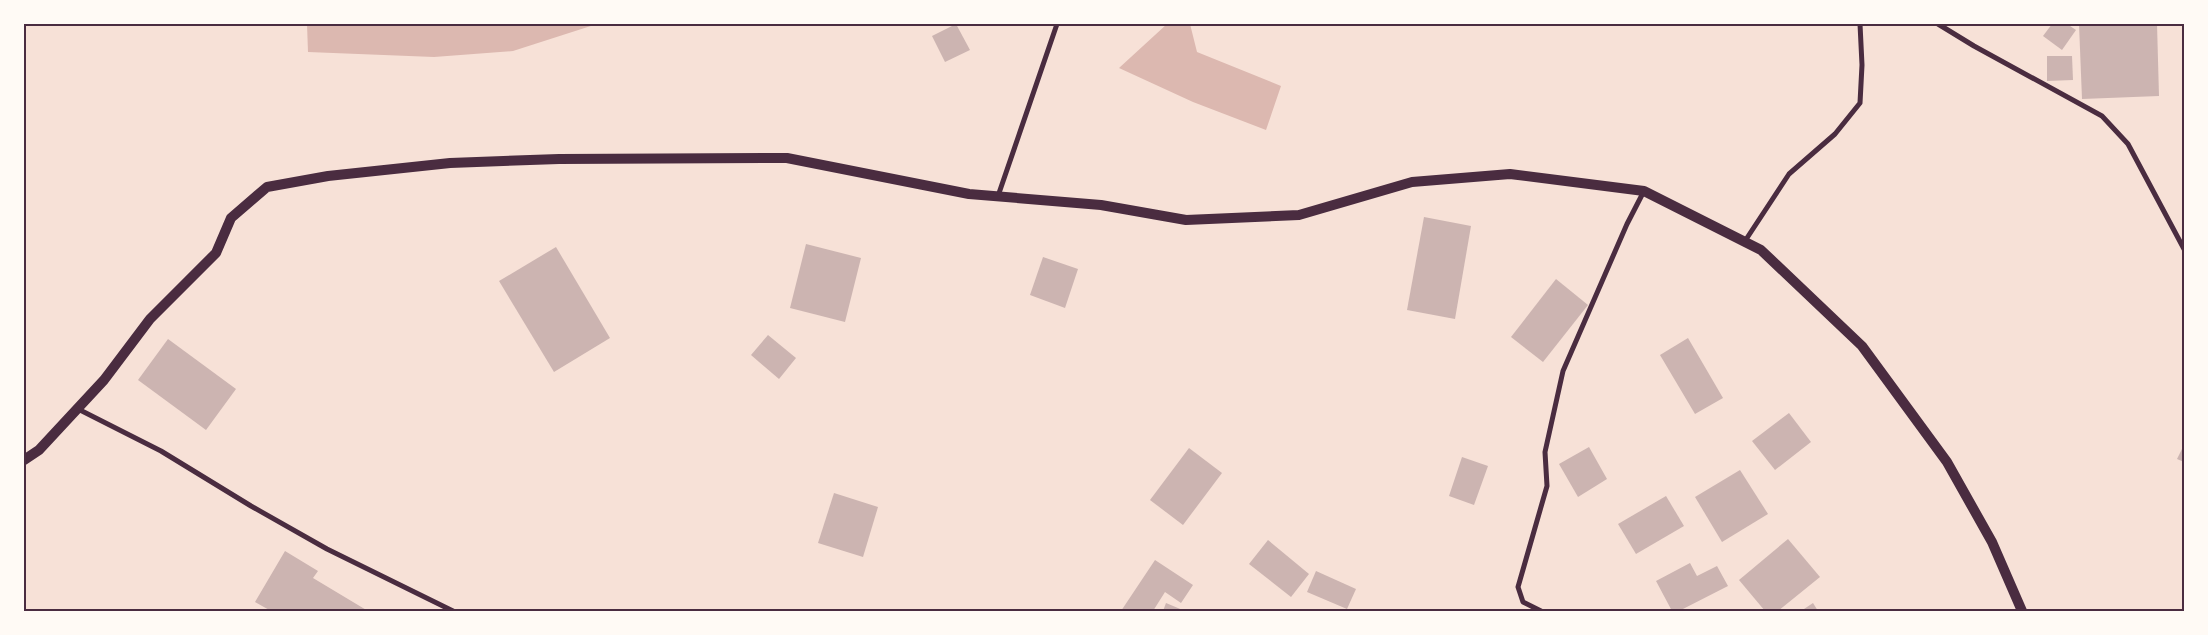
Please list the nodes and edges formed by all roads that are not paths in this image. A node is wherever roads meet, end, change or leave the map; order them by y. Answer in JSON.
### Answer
{"nodes":[{"id":1,"x":1057,"y":24,"type":"edge"},
{"id":2,"x":1860,"y":24,"type":"edge"},
{"id":3,"x":1938,"y":24,"type":"edge"},
{"id":4,"x":1644,"y":191,"type":"junction"},
{"id":5,"x":998,"y":196,"type":"junction"},
{"id":6,"x":1745,"y":241,"type":"junction"},
{"id":7,"x":2184,"y":249,"type":"edge"},
{"id":8,"x":78,"y":409,"type":"junction"},
{"id":9,"x":24,"y":460,"type":"edge"},
{"id":10,"x":453,"y":611,"type":"edge"},
{"id":11,"x":1541,"y":611,"type":"edge"},
{"id":12,"x":2022,"y":611,"type":"edge"}],
"edges":[{"from":1,"to":5,"type":"street"},
{"from":2,"to":6,"type":"street"},
{"from":3,"to":7,"type":"street"},
{"from":4,"to":5,"type":"main road"},
{"from":4,"to":6,"type":"main road"},
{"from":4,"to":11,"type":"street"},
{"from":5,"to":8,"type":"main road"},
{"from":6,"to":12,"type":"main road"},
{"from":8,"to":9,"type":"main road"},
{"from":8,"to":10,"type":"street"}]}
